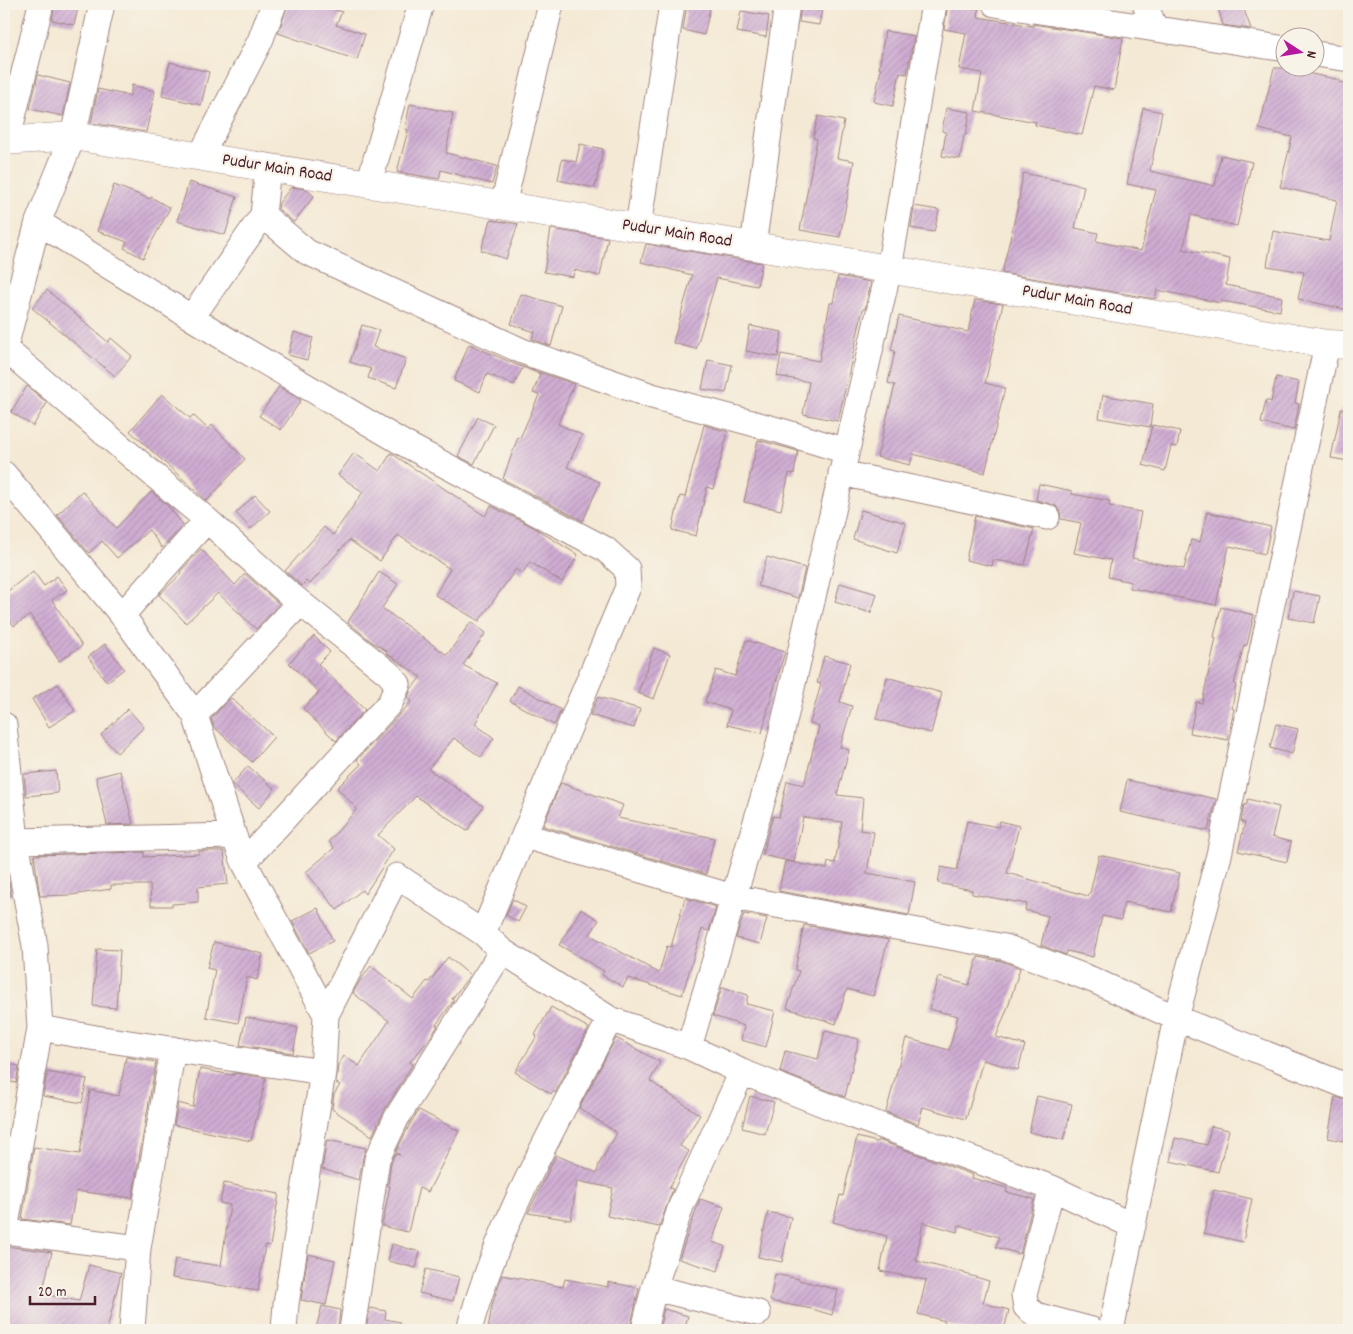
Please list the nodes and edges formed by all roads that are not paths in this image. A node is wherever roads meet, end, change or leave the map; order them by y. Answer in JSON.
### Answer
{"nodes":[{"id":1,"x":41,"y":4,"type":"edge"},
{"id":2,"x":102,"y":4,"type":"edge"},
{"id":3,"x":274,"y":4,"type":"edge"},
{"id":4,"x":421,"y":4,"type":"edge"},
{"id":5,"x":551,"y":4,"type":"edge"},
{"id":6,"x":672,"y":4,"type":"edge"},
{"id":7,"x":787,"y":4,"type":"edge"},
{"id":8,"x":934,"y":4,"type":"edge"},
{"id":9,"x":995,"y":4,"type":"edge"},
{"id":10,"x":1145,"y":4,"type":"edge"},
{"id":11,"x":1155,"y":29,"type":"junction"},
{"id":12,"x":1276,"y":47,"type":"edge"},
{"id":13,"x":1326,"y":56,"type":"edge"},
{"id":14,"x":1349,"y":60,"type":"edge"},
{"id":15,"x":73,"y":136,"type":"junction"},
{"id":16,"x":5,"y":141,"type":"edge"},
{"id":17,"x":200,"y":157,"type":"junction"},
{"id":18,"x":268,"y":167,"type":"junction"},
{"id":19,"x":369,"y":183,"type":"junction"},
{"id":20,"x":503,"y":205,"type":"junction"},
{"id":21,"x":263,"y":215,"type":"junction"},
{"id":22,"x":38,"y":222,"type":"junction"},
{"id":23,"x":638,"y":227,"type":"junction"},
{"id":24,"x":753,"y":246,"type":"junction"},
{"id":25,"x":889,"y":269,"type":"junction"},
{"id":26,"x":192,"y":317,"type":"junction"},
{"id":27,"x":1338,"y":344,"type":"edge"},
{"id":28,"x":4,"y":349,"type":"edge"},
{"id":29,"x":844,"y":462,"type":"junction"},
{"id":30,"x":4,"y":474,"type":"edge"},
{"id":31,"x":1047,"y":516,"type":"dead end"},
{"id":32,"x":207,"y":520,"type":"junction"},
{"id":33,"x":300,"y":603,"type":"junction"},
{"id":34,"x":122,"y":615,"type":"junction"},
{"id":35,"x":194,"y":715,"type":"junction"},
{"id":36,"x":4,"y":725,"type":"edge"},
{"id":37,"x":234,"y":836,"type":"junction"},
{"id":38,"x":525,"y":836,"type":"junction"},
{"id":39,"x":10,"y":842,"type":"edge"},
{"id":40,"x":244,"y":862,"type":"junction"},
{"id":41,"x":733,"y":897,"type":"junction"},
{"id":42,"x":483,"y":933,"type":"junction"},
{"id":43,"x":502,"y":951,"type":"junction"},
{"id":44,"x":326,"y":1015,"type":"junction"},
{"id":45,"x":1176,"y":1018,"type":"junction"},
{"id":46,"x":610,"y":1019,"type":"junction"},
{"id":47,"x":40,"y":1028,"type":"junction"},
{"id":48,"x":689,"y":1047,"type":"junction"},
{"id":49,"x":173,"y":1049,"type":"junction"},
{"id":50,"x":323,"y":1072,"type":"junction"},
{"id":51,"x":742,"y":1072,"type":"junction"},
{"id":52,"x":1349,"y":1087,"type":"edge"},
{"id":53,"x":1052,"y":1188,"type":"junction"},
{"id":54,"x":1133,"y":1226,"type":"junction"},
{"id":55,"x":138,"y":1248,"type":"junction"},
{"id":56,"x":654,"y":1288,"type":"junction"},
{"id":57,"x":758,"y":1313,"type":"dead end"},
{"id":58,"x":132,"y":1330,"type":"edge"},
{"id":59,"x":289,"y":1330,"type":"edge"},
{"id":60,"x":352,"y":1330,"type":"edge"},
{"id":61,"x":469,"y":1330,"type":"edge"},
{"id":62,"x":644,"y":1330,"type":"edge"},
{"id":63,"x":1092,"y":1330,"type":"edge"},
{"id":64,"x":1111,"y":1330,"type":"edge"}],
"edges":[{"from":1,"to":16,"type":"street"},
{"from":2,"to":15,"type":"street"},
{"from":3,"to":17,"type":"street"},
{"from":4,"to":19,"type":"street"},
{"from":5,"to":20,"type":"street"},
{"from":6,"to":23,"type":"street"},
{"from":7,"to":24,"type":"street"},
{"from":8,"to":25,"type":"street"},
{"from":9,"to":11,"type":"street"},
{"from":10,"to":11,"type":"street"},
{"from":11,"to":12,"type":"street"},
{"from":13,"to":14,"type":"street"},
{"from":15,"to":16,"type":"street","name":"Pudur Main Road"},
{"from":15,"to":17,"type":"street","name":"Pudur Main Road"},
{"from":15,"to":22,"type":"street"},
{"from":17,"to":18,"type":"street","name":"Pudur Main Road"},
{"from":18,"to":19,"type":"street","name":"Pudur Main Road"},
{"from":18,"to":21,"type":"street"},
{"from":19,"to":20,"type":"street","name":"Pudur Main Road"},
{"from":20,"to":23,"type":"street","name":"Pudur Main Road"},
{"from":21,"to":26,"type":"street"},
{"from":21,"to":29,"type":"street"},
{"from":22,"to":26,"type":"street"},
{"from":22,"to":28,"type":"street"},
{"from":23,"to":24,"type":"street","name":"Pudur Main Road"},
{"from":24,"to":25,"type":"street","name":"Pudur Main Road"},
{"from":25,"to":27,"type":"street","name":"Pudur Main Road"},
{"from":25,"to":29,"type":"street"},
{"from":26,"to":38,"type":"street"},
{"from":27,"to":45,"type":"street"},
{"from":28,"to":32,"type":"street"},
{"from":29,"to":31,"type":"street"},
{"from":29,"to":41,"type":"street"},
{"from":30,"to":34,"type":"street"},
{"from":32,"to":33,"type":"street"},
{"from":32,"to":34,"type":"street"},
{"from":33,"to":35,"type":"street"},
{"from":33,"to":40,"type":"street"},
{"from":34,"to":35,"type":"street"},
{"from":35,"to":37,"type":"street"},
{"from":36,"to":39,"type":"street"},
{"from":37,"to":39,"type":"street"},
{"from":37,"to":40,"type":"street"},
{"from":38,"to":41,"type":"street"},
{"from":38,"to":42,"type":"street"},
{"from":39,"to":47,"type":"street"},
{"from":40,"to":44,"type":"street"},
{"from":41,"to":45,"type":"street"},
{"from":41,"to":48,"type":"street"},
{"from":42,"to":43,"type":"street"},
{"from":42,"to":44,"type":"street"},
{"from":43,"to":46,"type":"street"},
{"from":43,"to":60,"type":"street"},
{"from":44,"to":50,"type":"street"},
{"from":45,"to":52,"type":"street"},
{"from":45,"to":54,"type":"street"},
{"from":46,"to":48,"type":"street"},
{"from":46,"to":61,"type":"street"},
{"from":47,"to":49,"type":"street"},
{"from":47,"to":55,"type":"street"},
{"from":48,"to":51,"type":"street"},
{"from":49,"to":50,"type":"street"},
{"from":49,"to":55,"type":"street"},
{"from":50,"to":59,"type":"street"},
{"from":51,"to":53,"type":"street"},
{"from":51,"to":56,"type":"street"},
{"from":53,"to":54,"type":"street"},
{"from":53,"to":63,"type":"street"},
{"from":54,"to":64,"type":"street"},
{"from":55,"to":58,"type":"street"},
{"from":56,"to":57,"type":"street"},
{"from":56,"to":62,"type":"street"}]}
